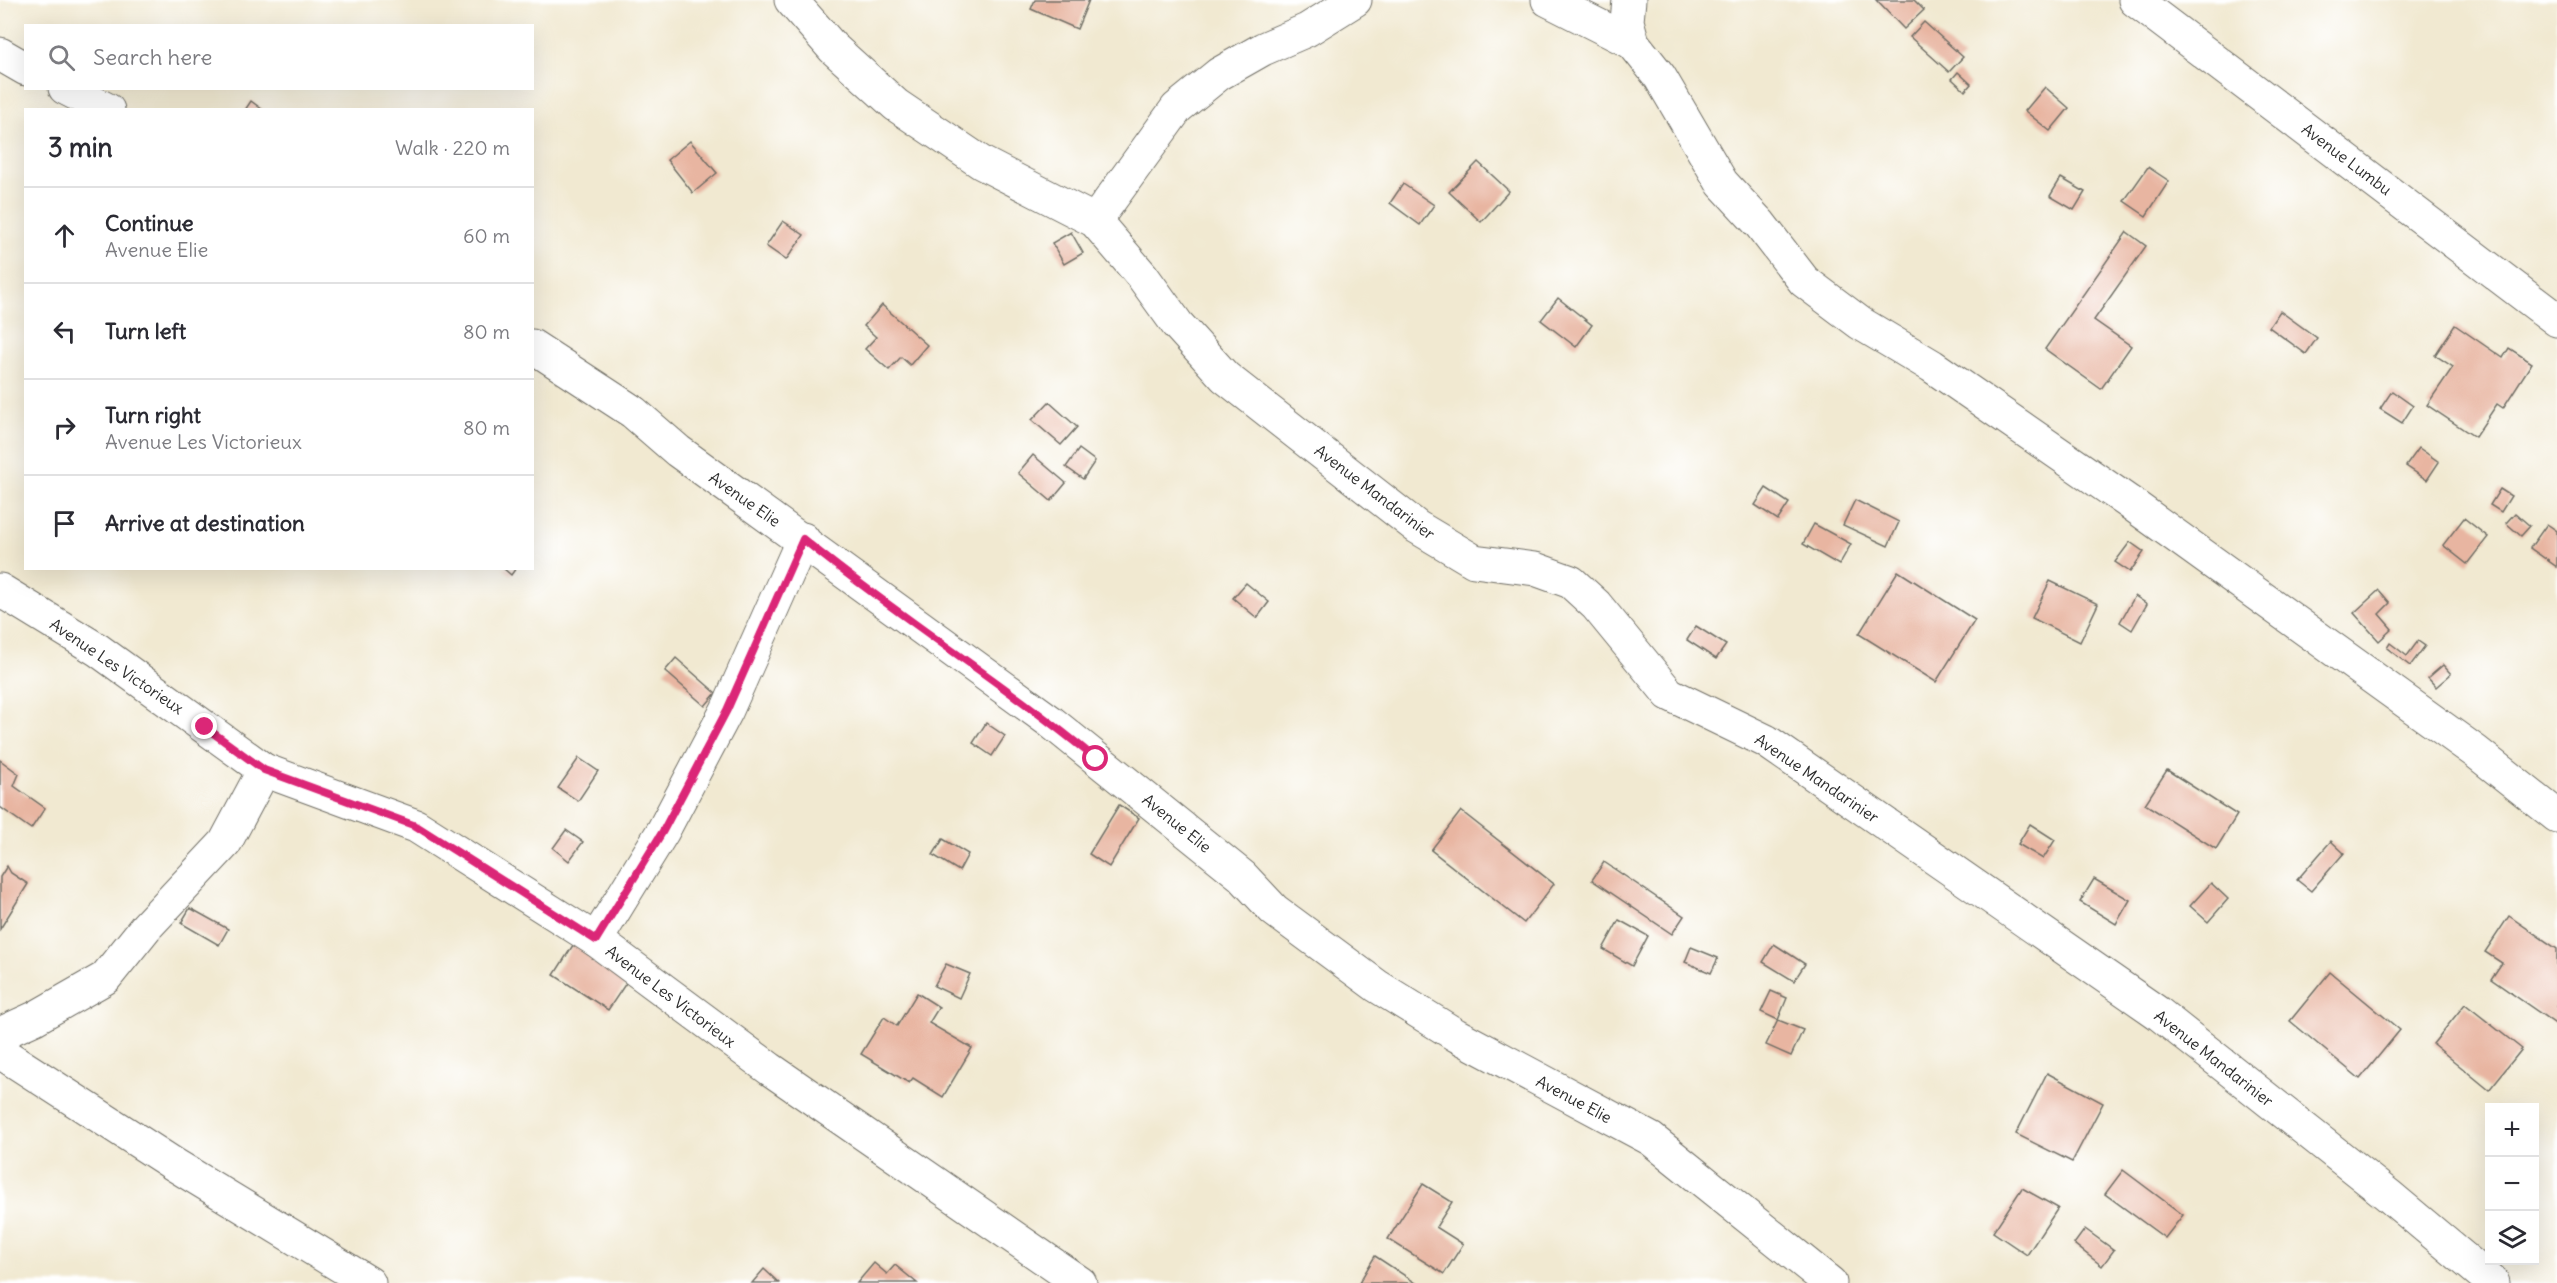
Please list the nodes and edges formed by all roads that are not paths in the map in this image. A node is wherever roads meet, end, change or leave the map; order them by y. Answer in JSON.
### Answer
{"nodes":[{"id":1,"x":791,"y":0,"type":"edge"},
{"id":2,"x":1355,"y":0,"type":"edge"},
{"id":3,"x":1548,"y":0,"type":"edge"},
{"id":4,"x":1629,"y":0,"type":"edge"},
{"id":5,"x":2135,"y":0,"type":"edge"},
{"id":6,"x":1633,"y":43,"type":"junction"},
{"id":7,"x":0,"y":54,"type":"edge"},
{"id":8,"x":24,"y":68,"type":"edge"},
{"id":9,"x":69,"y":90,"type":"edge"},
{"id":10,"x":104,"y":108,"type":"edge"},
{"id":11,"x":1095,"y":221,"type":"junction"},
{"id":12,"x":2557,"y":320,"type":"edge"},
{"id":13,"x":534,"y":347,"type":"edge"},
{"id":14,"x":803,"y":539,"type":"junction"},
{"id":15,"x":0,"y":590,"type":"edge"},
{"id":16,"x":264,"y":770,"type":"junction"},
{"id":17,"x":2557,"y":816,"type":"edge"},
{"id":18,"x":596,"y":940,"type":"junction"},
{"id":19,"x":0,"y":1034,"type":"edge"},
{"id":20,"x":0,"y":1052,"type":"edge"},
{"id":21,"x":369,"y":1283,"type":"edge"},
{"id":22,"x":1080,"y":1283,"type":"edge"},
{"id":23,"x":1830,"y":1283,"type":"edge"},
{"id":24,"x":2493,"y":1283,"type":"edge"}],
"edges":[{"from":1,"to":11,"type":"street","name":"Avenue Mandarinier"},
{"from":2,"to":11,"type":"street"},
{"from":3,"to":6,"type":"street"},
{"from":4,"to":6,"type":"street"},
{"from":5,"to":12,"type":"street","name":"Avenue Lumbu"},
{"from":6,"to":17,"type":"street"},
{"from":7,"to":8,"type":"street"},
{"from":9,"to":10,"type":"street"},
{"from":11,"to":24,"type":"street","name":"Avenue Mandarinier"},
{"from":13,"to":14,"type":"street","name":"Avenue Elie"},
{"from":14,"to":18,"type":"street"},
{"from":14,"to":23,"type":"street","name":"Avenue Elie"},
{"from":15,"to":16,"type":"street","name":"Avenue Les Victorieux"},
{"from":16,"to":18,"type":"street","name":"Avenue Les Victorieux"},
{"from":16,"to":19,"type":"street"},
{"from":18,"to":22,"type":"street","name":"Avenue Les Victorieux"},
{"from":20,"to":21,"type":"street"}]}
